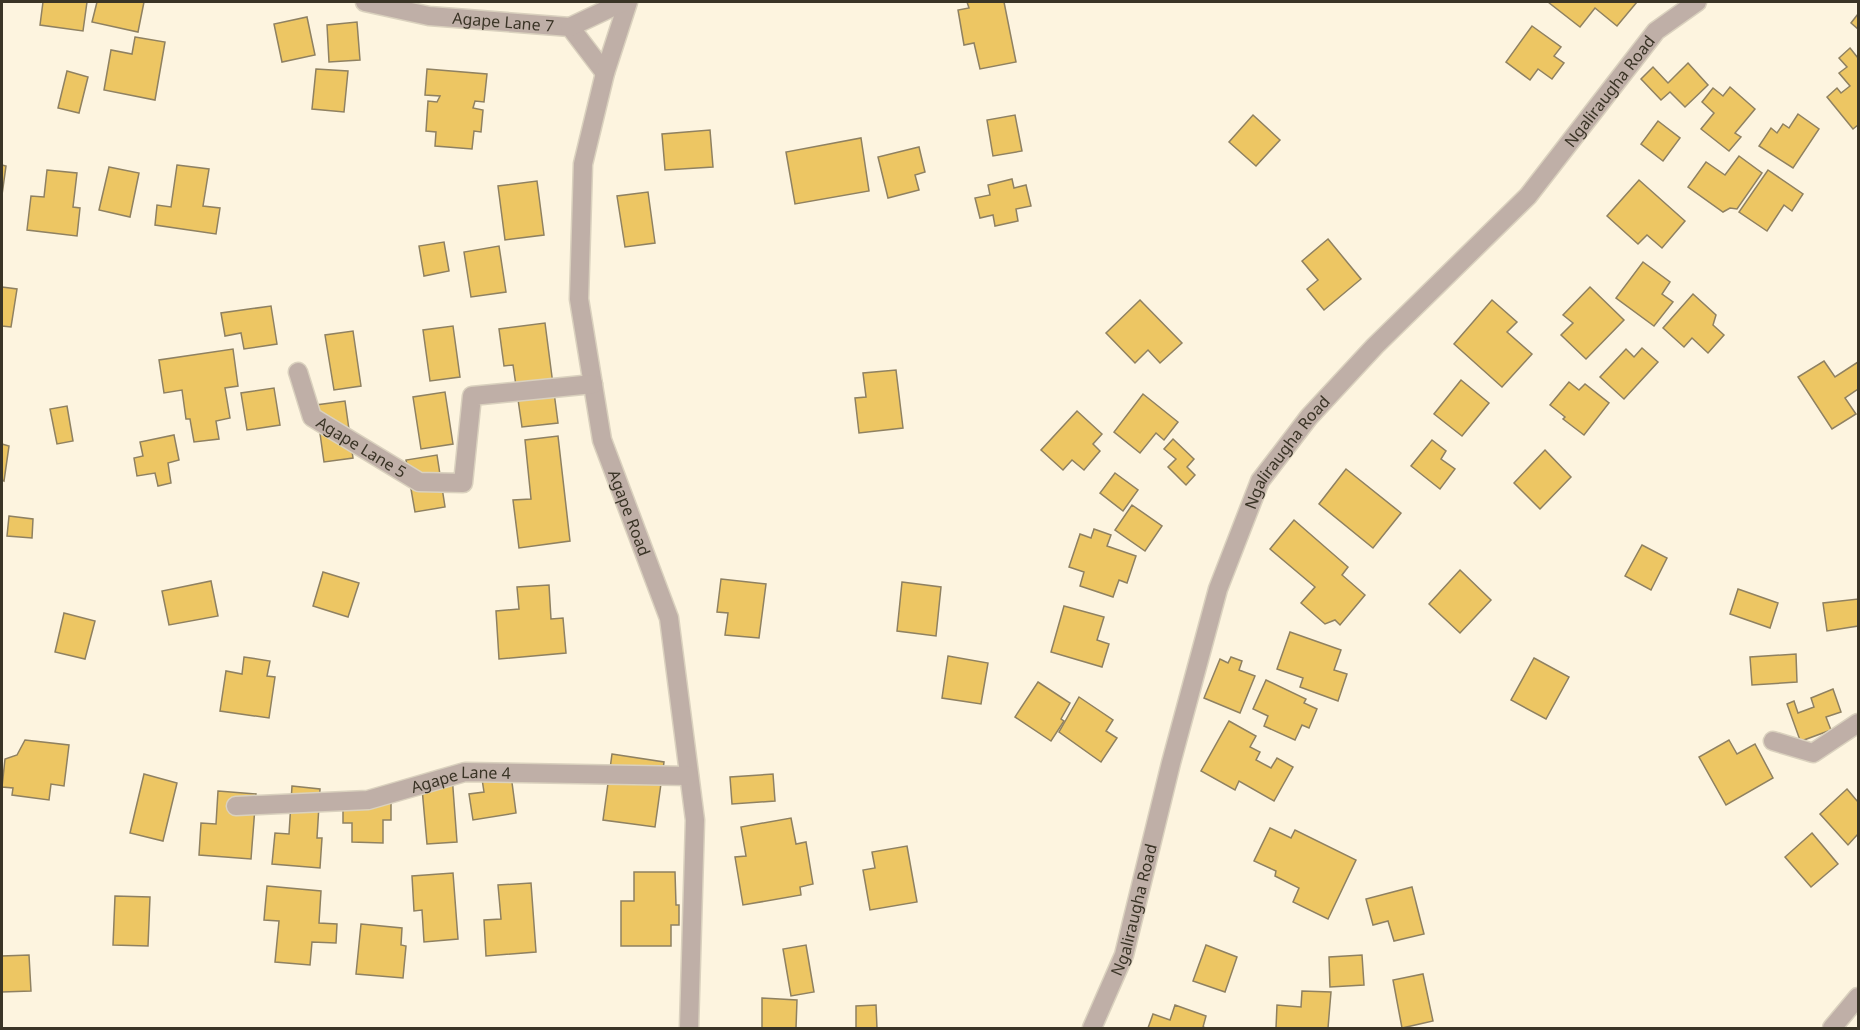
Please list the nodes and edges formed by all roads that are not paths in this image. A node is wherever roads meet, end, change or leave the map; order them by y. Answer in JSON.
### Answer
{"nodes":[{"id":1,"x":365,"y":2,"type":"edge"},
{"id":2,"x":623,"y":2,"type":"edge"},
{"id":3,"x":628,"y":2,"type":"edge"},
{"id":4,"x":1697,"y":2,"type":"edge"},
{"id":5,"x":570,"y":27,"type":"junction"},
{"id":6,"x":605,"y":73,"type":"junction"},
{"id":7,"x":298,"y":372,"type":"dead end"},
{"id":8,"x":593,"y":384,"type":"junction"},
{"id":9,"x":1858,"y":723,"type":"edge"},
{"id":10,"x":1773,"y":741,"type":"dead end"},
{"id":11,"x":689,"y":776,"type":"junction"},
{"id":12,"x":236,"y":806,"type":"dead end"},
{"id":13,"x":1858,"y":997,"type":"edge"},
{"id":14,"x":689,"y":1029,"type":"edge"},
{"id":15,"x":1092,"y":1029,"type":"edge"},
{"id":16,"x":1832,"y":1029,"type":"edge"}],
"edges":[{"from":1,"to":5,"type":"street","name":"Agape Lane 7"},
{"from":2,"to":5,"type":"street","name":"Agape Lane 7"},
{"from":3,"to":6,"type":"street","name":"Agape Road"},
{"from":4,"to":15,"type":"street","name":"Ngaliraugha Road"},
{"from":5,"to":6,"type":"street","name":"Agape Lane 7"},
{"from":6,"to":8,"type":"street","name":"Agape Road"},
{"from":7,"to":8,"type":"street","name":"Agape Lane 5"},
{"from":8,"to":11,"type":"street","name":"Agape Road"},
{"from":9,"to":10,"type":"street"},
{"from":11,"to":12,"type":"street","name":"Agape Lane 4"},
{"from":11,"to":14,"type":"street","name":"Agape Road"},
{"from":13,"to":16,"type":"street"}]}
